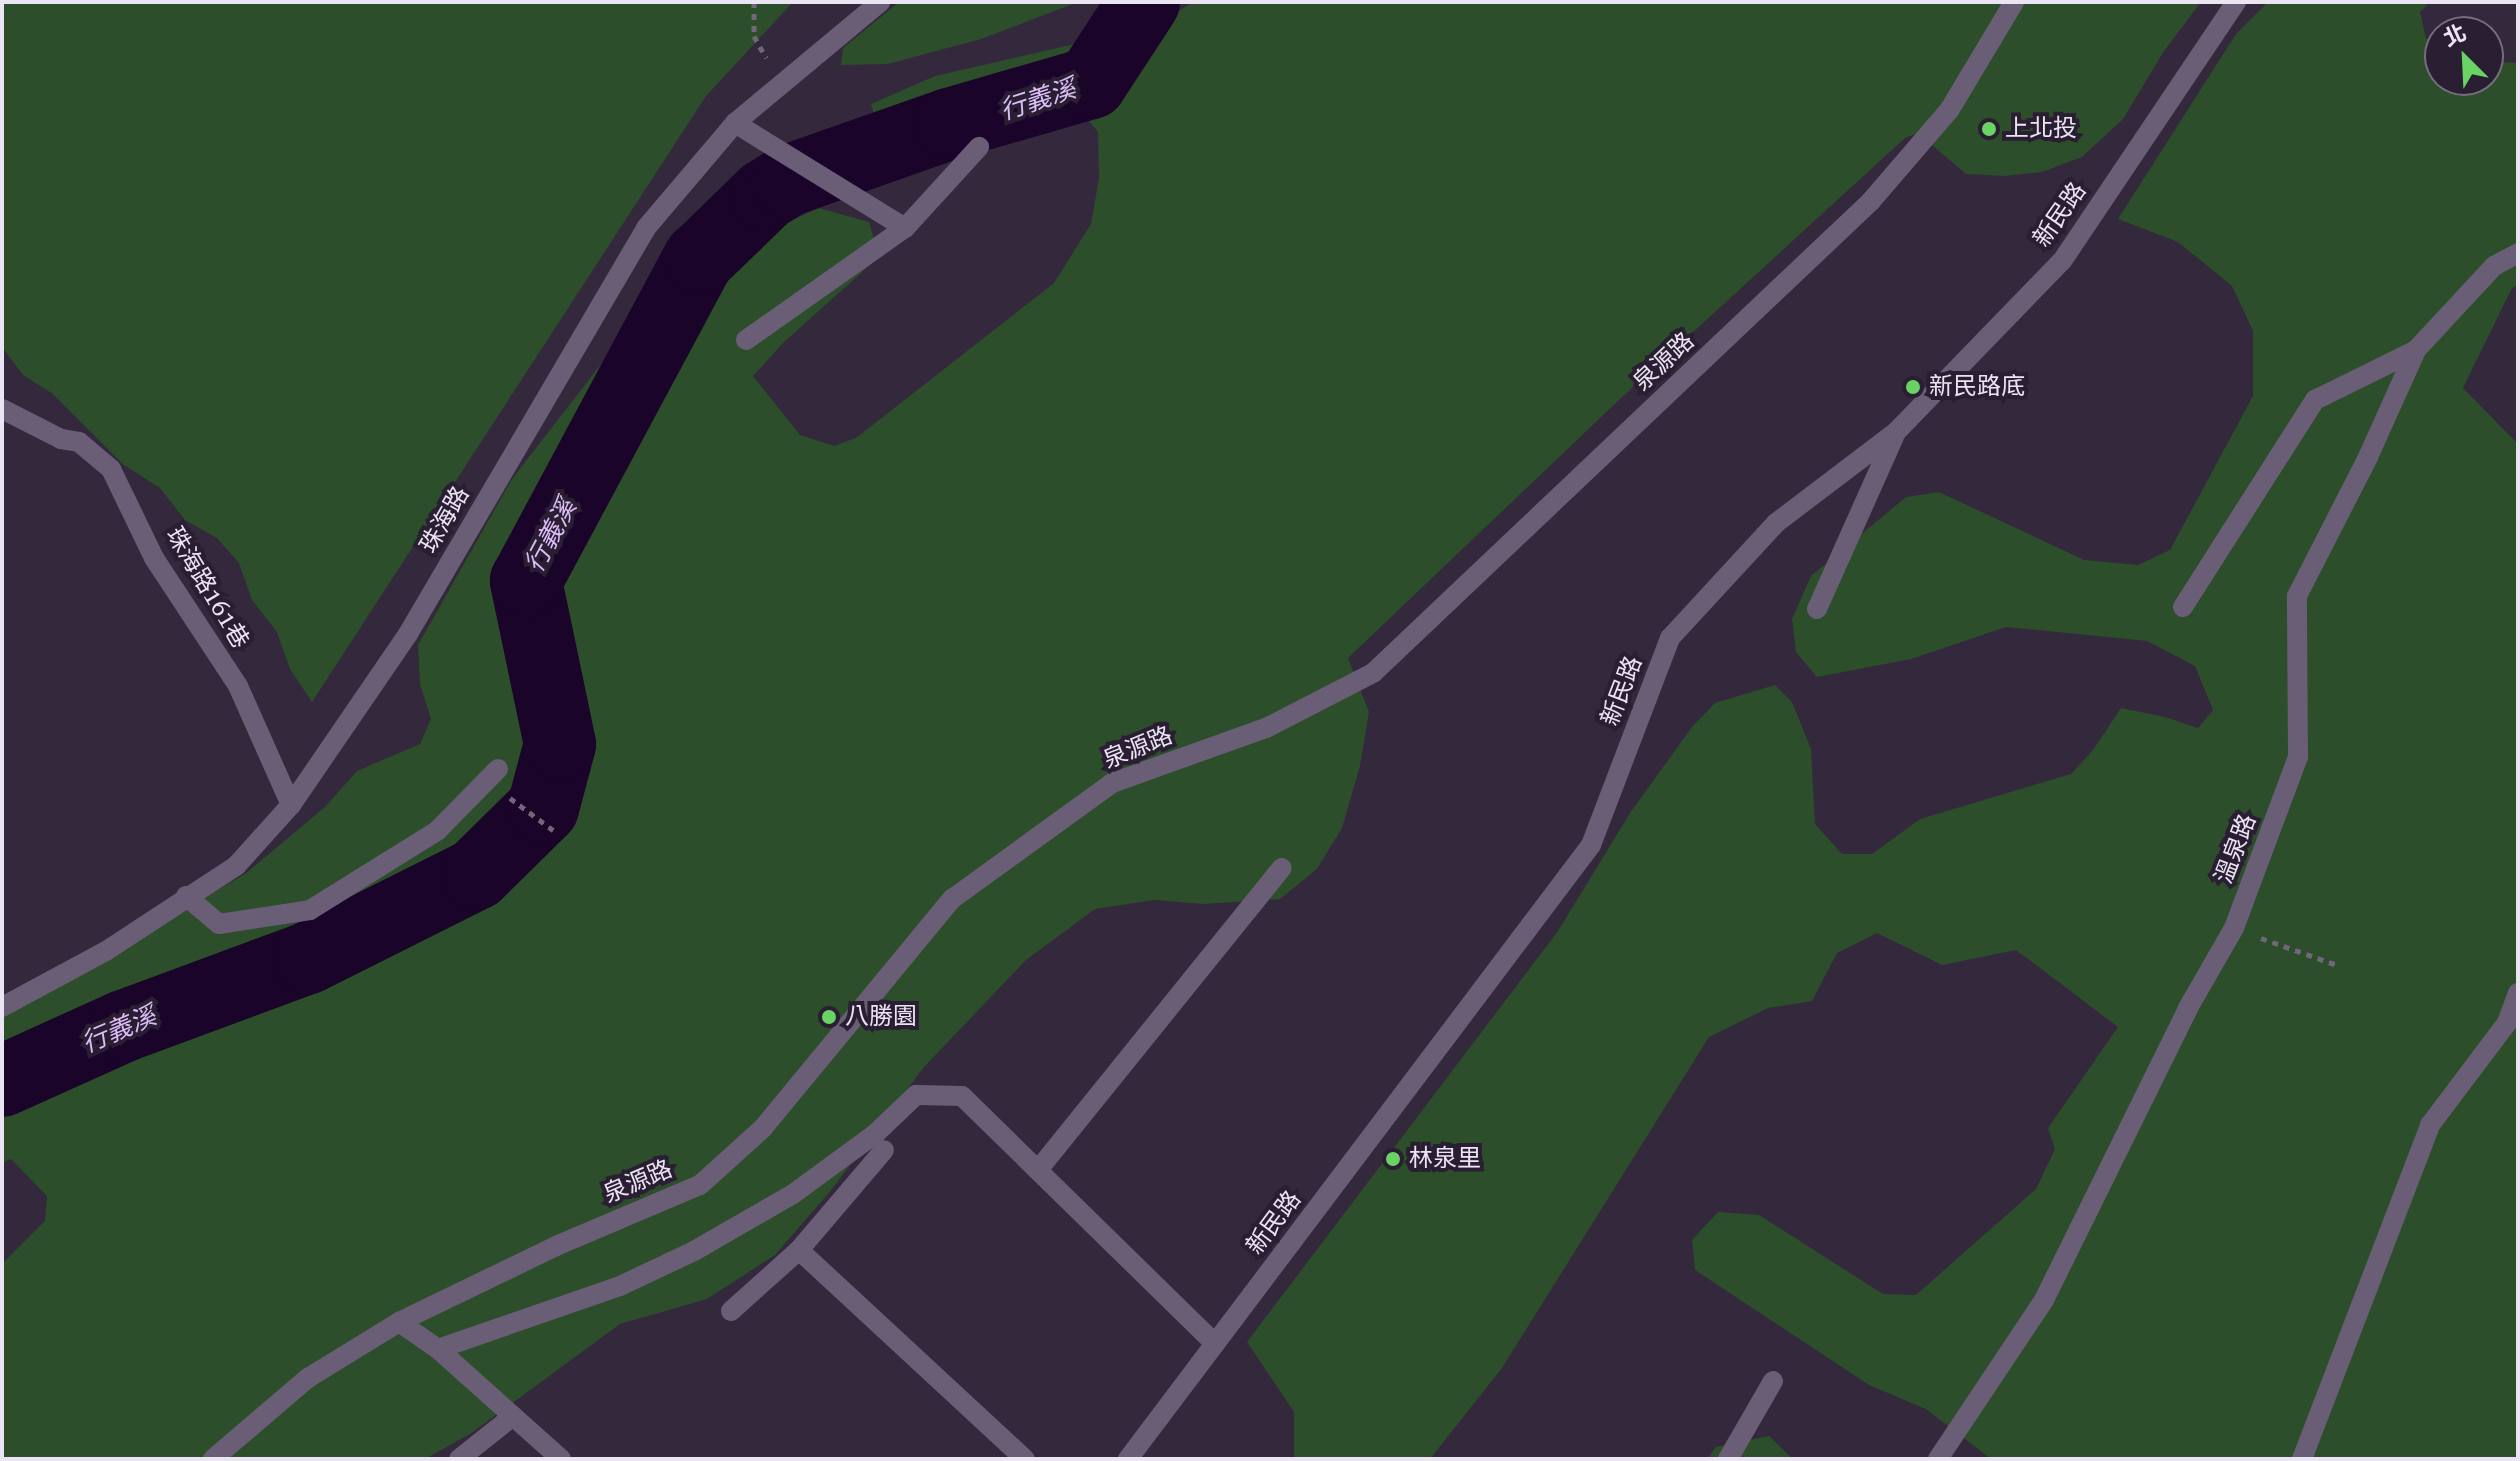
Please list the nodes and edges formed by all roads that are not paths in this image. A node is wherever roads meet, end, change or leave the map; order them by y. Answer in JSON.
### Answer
{"nodes":[{"id":1,"x":880,"y":2,"type":"edge"},
{"id":2,"x":2014,"y":2,"type":"edge"},
{"id":3,"x":2236,"y":2,"type":"edge"},
{"id":4,"x":735,"y":123,"type":"junction"},
{"id":5,"x":979,"y":147,"type":"dead end"},
{"id":6,"x":905,"y":228,"type":"junction"},
{"id":7,"x":2518,"y":253,"type":"edge"},
{"id":8,"x":746,"y":340,"type":"dead end"},
{"id":9,"x":2416,"y":350,"type":"junction"},
{"id":10,"x":2,"y":409,"type":"edge"},
{"id":11,"x":1896,"y":432,"type":"junction"},
{"id":12,"x":2183,"y":607,"type":"dead end"},
{"id":13,"x":1817,"y":609,"type":"dead end"},
{"id":14,"x":492,"y":775,"type":"road end"},
{"id":15,"x":291,"y":805,"type":"junction"},
{"id":16,"x":1282,"y":868,"type":"dead end"},
{"id":17,"x":186,"y":896,"type":"junction"},
{"id":18,"x":2518,"y":993,"type":"edge"},
{"id":19,"x":2,"y":1007,"type":"edge"},
{"id":20,"x":884,"y":1150,"type":"dead end"},
{"id":21,"x":1038,"y":1170,"type":"junction"},
{"id":22,"x":799,"y":1250,"type":"junction"},
{"id":23,"x":731,"y":1311,"type":"dead end"},
{"id":24,"x":399,"y":1322,"type":"junction"},
{"id":25,"x":1215,"y":1344,"type":"junction"},
{"id":26,"x":438,"y":1349,"type":"junction"},
{"id":27,"x":1773,"y":1381,"type":"dead end"},
{"id":28,"x":513,"y":1416,"type":"junction"},
{"id":29,"x":213,"y":1459,"type":"edge"},
{"id":30,"x":459,"y":1459,"type":"edge"},
{"id":31,"x":561,"y":1459,"type":"edge"},
{"id":32,"x":1025,"y":1459,"type":"edge"},
{"id":33,"x":1128,"y":1459,"type":"edge"},
{"id":34,"x":1728,"y":1459,"type":"edge"},
{"id":35,"x":1938,"y":1459,"type":"edge"},
{"id":36,"x":2302,"y":1459,"type":"edge"}],
"edges":[{"from":1,"to":4,"type":"street","name":"珠海路"},
{"from":2,"to":24,"type":"street","name":"泉源路"},
{"from":3,"to":11,"type":"street","name":"新民路"},
{"from":4,"to":6,"type":"street"},
{"from":4,"to":15,"type":"street","name":"珠海路"},
{"from":5,"to":6,"type":"street"},
{"from":6,"to":8,"type":"street"},
{"from":7,"to":9,"type":"street","name":"溫泉路"},
{"from":9,"to":12,"type":"street"},
{"from":9,"to":35,"type":"street","name":"溫泉路"},
{"from":10,"to":15,"type":"street","name":"珠海路161巷"},
{"from":11,"to":13,"type":"street"},
{"from":11,"to":25,"type":"street","name":"新民路"},
{"from":14,"to":17,"type":"street"},
{"from":15,"to":17,"type":"street","name":"珠海路"},
{"from":16,"to":21,"type":"street"},
{"from":17,"to":19,"type":"street","name":"珠海路"},
{"from":18,"to":36,"type":"street"},
{"from":20,"to":22,"type":"street"},
{"from":21,"to":25,"type":"street"},
{"from":21,"to":26,"type":"street"},
{"from":22,"to":23,"type":"street"},
{"from":22,"to":32,"type":"street"},
{"from":24,"to":26,"type":"street"},
{"from":24,"to":29,"type":"street","name":"泉源路"},
{"from":25,"to":33,"type":"street","name":"新民路"},
{"from":26,"to":28,"type":"street"},
{"from":27,"to":34,"type":"street"},
{"from":28,"to":30,"type":"street"},
{"from":28,"to":31,"type":"street"}]}
